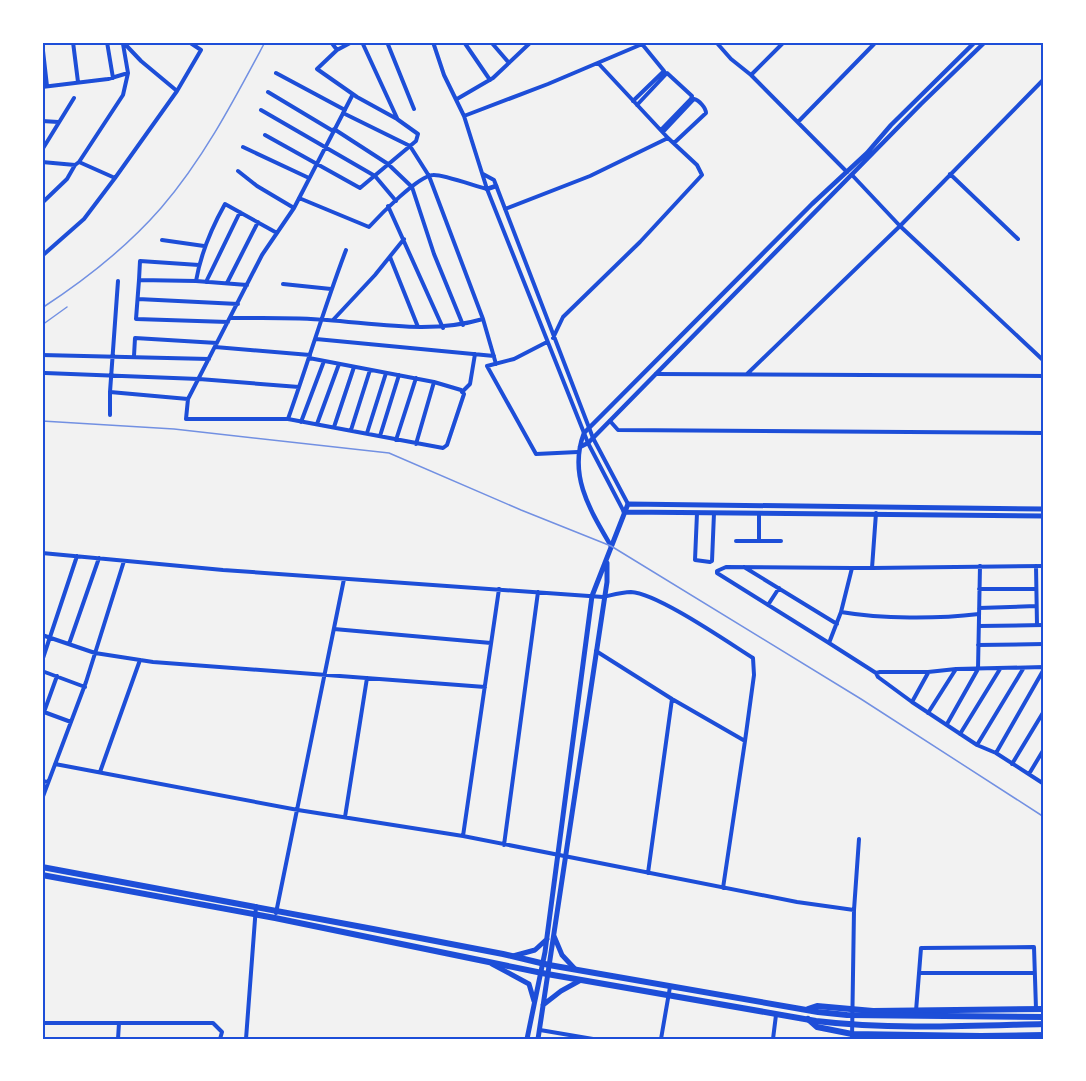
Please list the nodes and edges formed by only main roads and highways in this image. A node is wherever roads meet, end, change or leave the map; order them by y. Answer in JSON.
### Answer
{"nodes":[{"id":1,"x":1044,"y":509,"type":"edge"},
{"id":2,"x":624,"y":512,"type":"junction"},
{"id":3,"x":1044,"y":516,"type":"edge"},
{"id":4,"x":607,"y":558,"type":"junction"},
{"id":5,"x":42,"y":867,"type":"edge"},
{"id":6,"x":42,"y":875,"type":"edge"},
{"id":7,"x":341,"y":923,"type":"junction"},
{"id":8,"x":339,"y":931,"type":"junction"},
{"id":9,"x":553,"y":935,"type":"junction"},
{"id":10,"x":547,"y":939,"type":"junction"},
{"id":11,"x":433,"y":941,"type":"junction"},
{"id":12,"x":432,"y":950,"type":"junction"},
{"id":13,"x":513,"y":956,"type":"junction"},
{"id":14,"x":487,"y":961,"type":"junction"},
{"id":15,"x":546,"y":964,"type":"junction"},
{"id":16,"x":575,"y":969,"type":"junction"},
{"id":17,"x":545,"y":973,"type":"junction"},
{"id":18,"x":581,"y":980,"type":"junction"},
{"id":19,"x":535,"y":1003,"type":"junction"},
{"id":20,"x":543,"y":1005,"type":"junction"},
{"id":21,"x":1044,"y":1009,"type":"edge"},
{"id":22,"x":808,"y":1010,"type":"junction"},
{"id":23,"x":1044,"y":1017,"type":"edge"},
{"id":24,"x":807,"y":1019,"type":"junction"},
{"id":25,"x":1044,"y":1024,"type":"edge"},
{"id":26,"x":1044,"y":1035,"type":"edge"},
{"id":27,"x":852,"y":1036,"type":"edge"},
{"id":28,"x":527,"y":1039,"type":"edge"},
{"id":29,"x":538,"y":1039,"type":"edge"}],
"edges":[{"from":1,"to":2,"type":"main road"},
{"from":2,"to":3,"type":"main road"},
{"from":2,"to":4,"type":"main road"},
{"from":4,"to":9,"type":"main road"},
{"from":4,"to":10,"type":"main road"},
{"from":5,"to":7,"type":"main road"},
{"from":6,"to":8,"type":"main road"},
{"from":7,"to":8,"type":"main road"},
{"from":7,"to":11,"type":"main road"},
{"from":8,"to":12,"type":"main road"},
{"from":9,"to":15,"type":"main road"},
{"from":9,"to":16,"type":"main road"},
{"from":10,"to":13,"type":"main road"},
{"from":10,"to":15,"type":"main road"},
{"from":11,"to":12,"type":"main road"},
{"from":11,"to":13,"type":"main road"},
{"from":12,"to":14,"type":"main road"},
{"from":13,"to":15,"type":"main road"},
{"from":14,"to":17,"type":"main road"},
{"from":14,"to":19,"type":"main road"},
{"from":15,"to":16,"type":"main road"},
{"from":15,"to":17,"type":"main road"},
{"from":16,"to":22,"type":"main road"},
{"from":17,"to":18,"type":"main road"},
{"from":17,"to":19,"type":"main road"},
{"from":17,"to":20,"type":"main road"},
{"from":18,"to":20,"type":"main road"},
{"from":18,"to":24,"type":"main road"},
{"from":19,"to":28,"type":"main road"},
{"from":20,"to":29,"type":"main road"},
{"from":21,"to":22,"type":"main road"},
{"from":22,"to":23,"type":"main road"},
{"from":24,"to":25,"type":"main road"},
{"from":24,"to":27,"type":"main road"},
{"from":26,"to":27,"type":"main road"}]}
